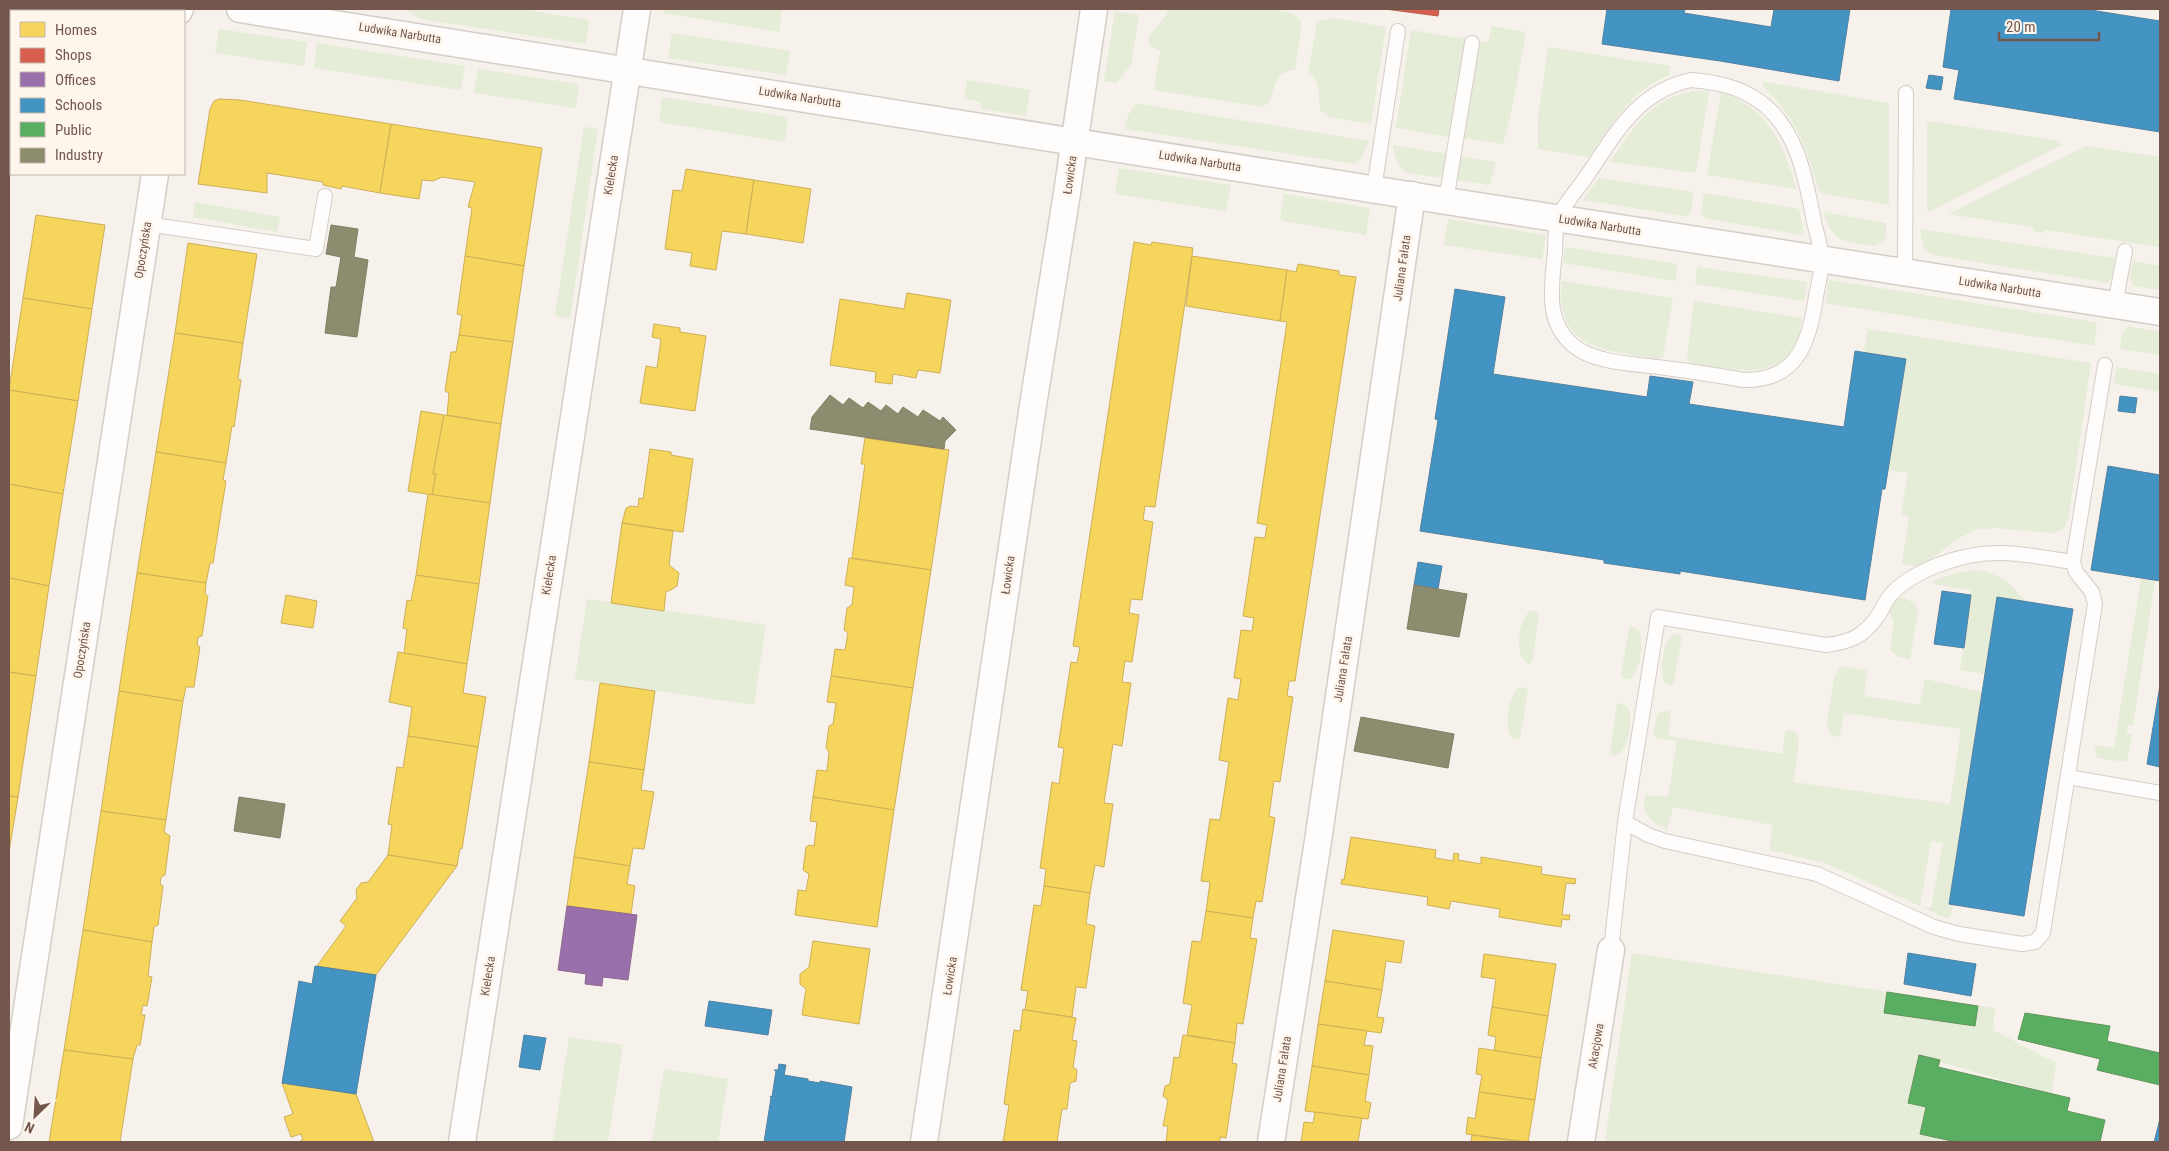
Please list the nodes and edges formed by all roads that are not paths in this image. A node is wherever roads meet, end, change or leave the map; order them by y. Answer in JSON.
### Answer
{"nodes":[{"id":1,"x":240,"y":9,"type":"edge"},
{"id":2,"x":637,"y":9,"type":"edge"},
{"id":3,"x":1094,"y":9,"type":"edge"},
{"id":4,"x":1398,"y":32,"type":"dead end"},
{"id":5,"x":1472,"y":42,"type":"dead end"},
{"id":6,"x":627,"y":70,"type":"junction"},
{"id":7,"x":1906,"y":93,"type":"dead end"},
{"id":8,"x":1075,"y":141,"type":"junction"},
{"id":9,"x":154,"y":175,"type":"edge"},
{"id":10,"x":1374,"y":189,"type":"junction"},
{"id":11,"x":1412,"y":195,"type":"junction"},
{"id":12,"x":325,"y":196,"type":"dead end"},
{"id":13,"x":1446,"y":201,"type":"junction"},
{"id":14,"x":1558,"y":218,"type":"junction"},
{"id":15,"x":147,"y":224,"type":"junction"},
{"id":16,"x":2125,"y":251,"type":"dead end"},
{"id":17,"x":1822,"y":259,"type":"junction"},
{"id":18,"x":1905,"y":272,"type":"junction"},
{"id":19,"x":2115,"y":304,"type":"junction"},
{"id":20,"x":2160,"y":312,"type":"edge"},
{"id":21,"x":2104,"y":365,"type":"dead end"},
{"id":22,"x":2073,"y":562,"type":"junction"},
{"id":23,"x":2068,"y":777,"type":"junction"},
{"id":24,"x":2160,"y":793,"type":"edge"},
{"id":25,"x":1625,"y":822,"type":"junction"},
{"id":26,"x":1611,"y":950,"type":"joint"},
{"id":27,"x":9,"y":1126,"type":"edge"},
{"id":28,"x":462,"y":1142,"type":"edge"},
{"id":29,"x":924,"y":1142,"type":"edge"},
{"id":30,"x":1271,"y":1142,"type":"edge"},
{"id":31,"x":1581,"y":1142,"type":"edge"}],
"edges":[{"from":1,"to":6,"type":"street","name":"Ludwika Narbutta"},
{"from":2,"to":6,"type":"street","name":"Kielecka"},
{"from":3,"to":8,"type":"street","name":"Łowicka"},
{"from":4,"to":10,"type":"lane"},
{"from":5,"to":13,"type":"lane"},
{"from":6,"to":8,"type":"street","name":"Ludwika Narbutta"},
{"from":6,"to":28,"type":"street","name":"Kielecka"},
{"from":7,"to":18,"type":"lane"},
{"from":8,"to":10,"type":"street","name":"Ludwika Narbutta"},
{"from":8,"to":29,"type":"street","name":"Łowicka"},
{"from":9,"to":15,"type":"street","name":"Opoczyńska"},
{"from":10,"to":11,"type":"street","name":"Ludwika Narbutta"},
{"from":11,"to":13,"type":"street","name":"Ludwika Narbutta"},
{"from":11,"to":30,"type":"street","name":"Juliana Fałata"},
{"from":12,"to":15,"type":"lane"},
{"from":13,"to":14,"type":"street","name":"Ludwika Narbutta"},
{"from":14,"to":17,"type":"street","name":"Ludwika Narbutta"},
{"from":14,"to":17,"type":"lane"},
{"from":14,"to":17,"type":"lane"},
{"from":15,"to":27,"type":"street","name":"Opoczyńska"},
{"from":16,"to":19,"type":"lane"},
{"from":17,"to":18,"type":"street","name":"Ludwika Narbutta"},
{"from":18,"to":19,"type":"street","name":"Ludwika Narbutta"},
{"from":19,"to":20,"type":"street","name":"Ludwika Narbutta"},
{"from":21,"to":22,"type":"lane"},
{"from":22,"to":23,"type":"lane"},
{"from":22,"to":25,"type":"lane"},
{"from":23,"to":24,"type":"lane"},
{"from":23,"to":25,"type":"lane"},
{"from":25,"to":26,"type":"lane"},
{"from":26,"to":31,"type":"street","name":"Akacjowa"}]}
